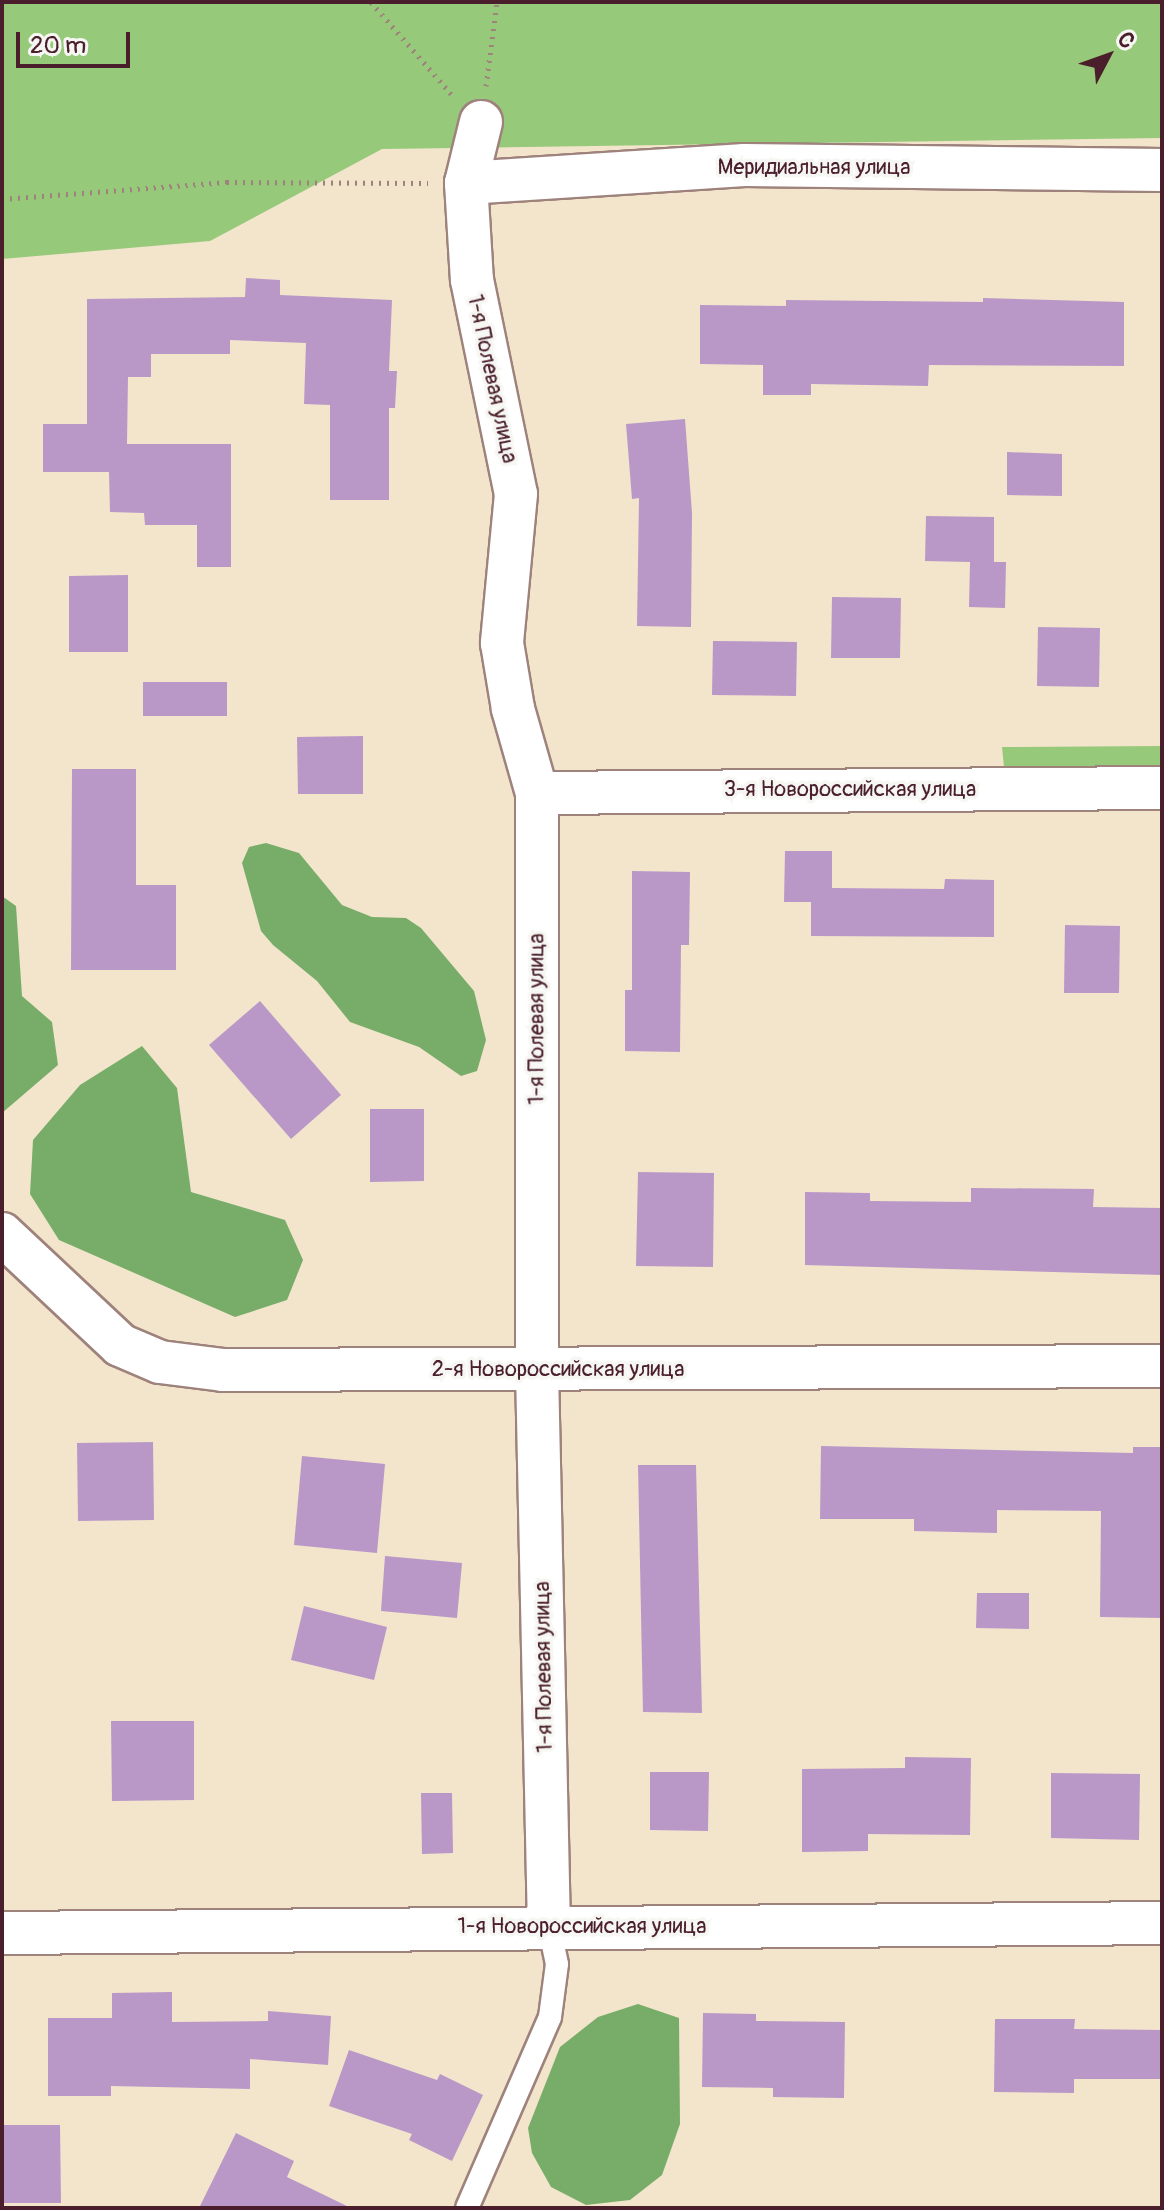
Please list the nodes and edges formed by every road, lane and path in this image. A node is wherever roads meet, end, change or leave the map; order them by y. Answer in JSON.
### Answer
{"nodes":[{"id":1,"x":371,"y":2,"type":"edge"},
{"id":2,"x":497,"y":2,"type":"edge"},
{"id":3,"x":481,"y":122,"type":"junction"},
{"id":4,"x":1162,"y":170,"type":"edge"},
{"id":5,"x":466,"y":183,"type":"junction"},
{"id":6,"x":2,"y":199,"type":"edge"},
{"id":7,"x":1162,"y":788,"type":"edge"},
{"id":8,"x":537,"y":793,"type":"junction"},
{"id":9,"x":2,"y":1234,"type":"edge"},
{"id":10,"x":1162,"y":1366,"type":"edge"},
{"id":11,"x":537,"y":1370,"type":"junction"},
{"id":12,"x":1162,"y":1923,"type":"edge"},
{"id":13,"x":549,"y":1927,"type":"junction"},
{"id":14,"x":2,"y":1933,"type":"edge"},
{"id":15,"x":467,"y":2208,"type":"edge"}],
"edges":[{"from":1,"to":3,"type":"path"},
{"from":2,"to":3,"type":"path"},
{"from":3,"to":5,"type":"street","name":"1-я Полевая улица"},
{"from":4,"to":5,"type":"street","name":"Меридиальная улица"},
{"from":5,"to":6,"type":"path"},
{"from":5,"to":8,"type":"street","name":"1-я Полевая улица"},
{"from":7,"to":8,"type":"street","name":"3-я Новороссийская улица"},
{"from":8,"to":11,"type":"street","name":"1-я Полевая улица"},
{"from":9,"to":11,"type":"street","name":"2-я Новороссийская улица"},
{"from":10,"to":11,"type":"street","name":"2-я Новороссийская улица"},
{"from":11,"to":13,"type":"street","name":"1-я Полевая улица"},
{"from":12,"to":13,"type":"street","name":"1-я Новороссийская улица"},
{"from":13,"to":14,"type":"street","name":"1-я Новороссийская улица"},
{"from":13,"to":15,"type":"lane"}]}
